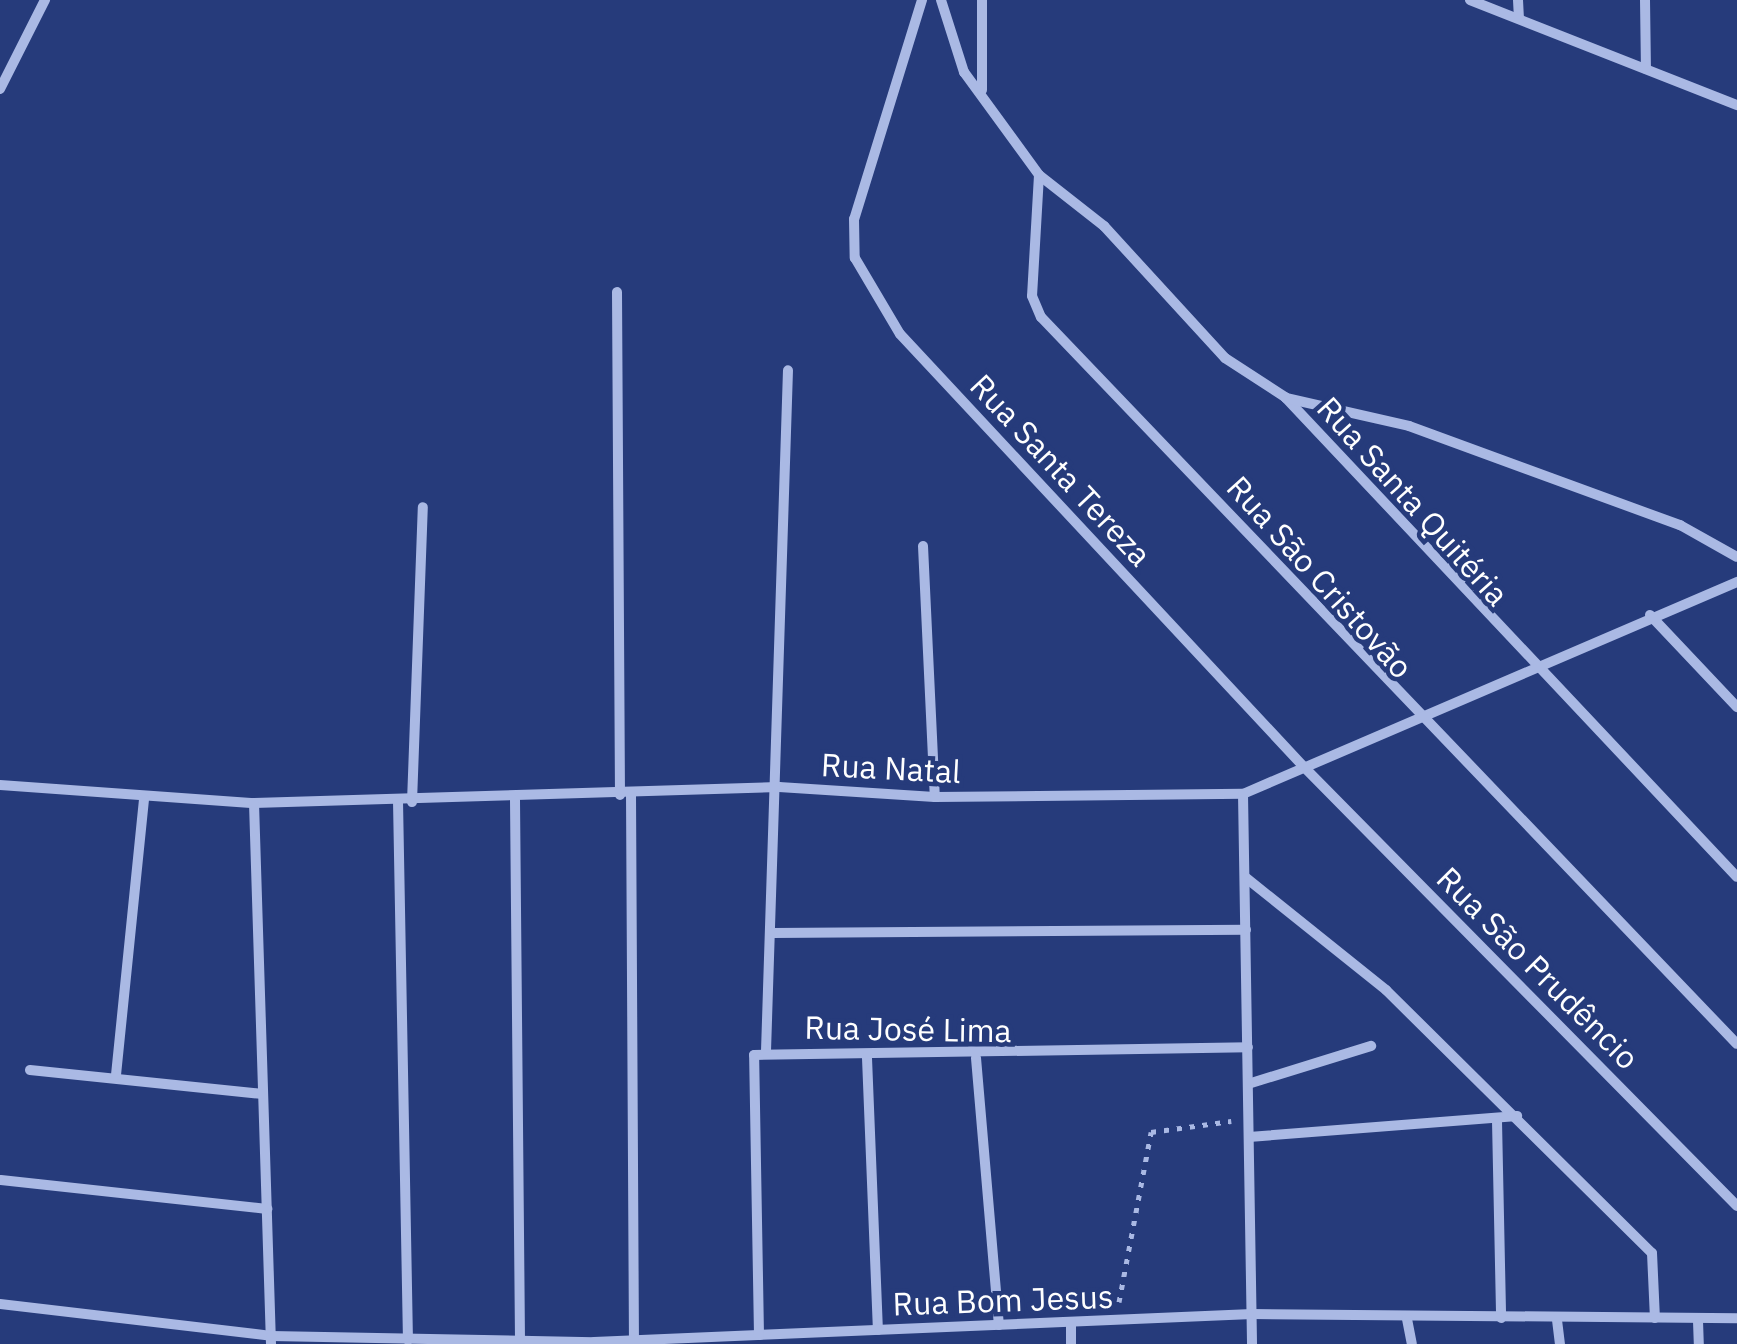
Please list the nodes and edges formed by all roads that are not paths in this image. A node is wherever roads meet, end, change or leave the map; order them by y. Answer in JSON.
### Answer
{"nodes":[{"id":1,"x":45,"y":0,"type":"edge"},
{"id":2,"x":922,"y":0,"type":"edge"},
{"id":3,"x":941,"y":0,"type":"edge"},
{"id":4,"x":982,"y":0,"type":"edge"},
{"id":5,"x":1470,"y":0,"type":"edge"},
{"id":6,"x":1518,"y":0,"type":"edge"},
{"id":7,"x":1645,"y":0,"type":"edge"},
{"id":8,"x":1519,"y":18,"type":"junction"},
{"id":9,"x":1646,"y":69,"type":"junction"},
{"id":10,"x":0,"y":89,"type":"edge"},
{"id":11,"x":982,"y":90,"type":"junction"},
{"id":12,"x":1737,"y":105,"type":"edge"},
{"id":13,"x":1039,"y":176,"type":"junction"},
{"id":14,"x":617,"y":292,"type":"dead end"},
{"id":15,"x":788,"y":370,"type":"dead end"},
{"id":16,"x":1286,"y":397,"type":"junction"},
{"id":17,"x":423,"y":508,"type":"dead end"},
{"id":18,"x":923,"y":546,"type":"dead end"},
{"id":19,"x":1737,"y":557,"type":"edge"},
{"id":20,"x":1737,"y":582,"type":"edge"},
{"id":21,"x":1650,"y":616,"type":"junction"},
{"id":22,"x":1530,"y":666,"type":"junction"},
{"id":23,"x":1737,"y":707,"type":"edge"},
{"id":24,"x":1415,"y":718,"type":"junction"},
{"id":25,"x":1303,"y":766,"type":"junction"},
{"id":26,"x":0,"y":785,"type":"edge"},
{"id":27,"x":779,"y":787,"type":"junction"},
{"id":28,"x":625,"y":794,"type":"junction"},
{"id":29,"x":1244,"y":794,"type":"junction"},
{"id":30,"x":934,"y":797,"type":"junction"},
{"id":31,"x":144,"y":799,"type":"junction"},
{"id":32,"x":515,"y":800,"type":"junction"},
{"id":33,"x":398,"y":801,"type":"junction"},
{"id":34,"x":412,"y":802,"type":"junction"},
{"id":35,"x":254,"y":803,"type":"junction"},
{"id":36,"x":1244,"y":876,"type":"junction"},
{"id":37,"x":1737,"y":876,"type":"edge"},
{"id":38,"x":1246,"y":930,"type":"junction"},
{"id":39,"x":772,"y":933,"type":"junction"},
{"id":40,"x":1737,"y":1044,"type":"edge"},
{"id":41,"x":1371,"y":1046,"type":"dead end"},
{"id":42,"x":1248,"y":1047,"type":"junction"},
{"id":43,"x":766,"y":1052,"type":"junction"},
{"id":44,"x":867,"y":1058,"type":"junction"},
{"id":45,"x":976,"y":1058,"type":"junction"},
{"id":46,"x":30,"y":1070,"type":"dead end"},
{"id":47,"x":116,"y":1075,"type":"junction"},
{"id":48,"x":1248,"y":1084,"type":"junction"},
{"id":49,"x":260,"y":1094,"type":"junction"},
{"id":50,"x":1516,"y":1116,"type":"junction"},
{"id":51,"x":1497,"y":1121,"type":"junction"},
{"id":52,"x":1249,"y":1137,"type":"junction"},
{"id":53,"x":1,"y":1180,"type":"edge"},
{"id":54,"x":1737,"y":1206,"type":"edge"},
{"id":55,"x":267,"y":1209,"type":"junction"},
{"id":56,"x":0,"y":1304,"type":"edge"},
{"id":57,"x":1252,"y":1314,"type":"junction"},
{"id":58,"x":1501,"y":1318,"type":"junction"},
{"id":59,"x":1655,"y":1318,"type":"junction"},
{"id":60,"x":1737,"y":1318,"type":"edge"},
{"id":61,"x":1407,"y":1319,"type":"junction"},
{"id":62,"x":1556,"y":1320,"type":"junction"},
{"id":63,"x":1698,"y":1320,"type":"junction"},
{"id":64,"x":1071,"y":1322,"type":"junction"},
{"id":65,"x":999,"y":1325,"type":"junction"},
{"id":66,"x":906,"y":1329,"type":"junction"},
{"id":67,"x":878,"y":1330,"type":"junction"},
{"id":68,"x":759,"y":1335,"type":"junction"},
{"id":69,"x":520,"y":1339,"type":"junction"},
{"id":70,"x":781,"y":1339,"type":"edge"},
{"id":71,"x":271,"y":1340,"type":"edge"},
{"id":72,"x":408,"y":1340,"type":"junction"},
{"id":73,"x":634,"y":1340,"type":"junction"},
{"id":74,"x":712,"y":1340,"type":"edge"},
{"id":75,"x":594,"y":1343,"type":"edge"},
{"id":76,"x":907,"y":1344,"type":"edge"},
{"id":77,"x":1071,"y":1344,"type":"edge"},
{"id":78,"x":1252,"y":1344,"type":"edge"},
{"id":79,"x":1412,"y":1344,"type":"edge"},
{"id":80,"x":1560,"y":1344,"type":"edge"},
{"id":81,"x":1699,"y":1344,"type":"edge"}],
"edges":[{"from":1,"to":10,"type":"street"},
{"from":2,"to":25,"type":"street","name":"Rua Santa Tereza"},
{"from":3,"to":11,"type":"street"},
{"from":4,"to":11,"type":"street"},
{"from":5,"to":8,"type":"street"},
{"from":6,"to":8,"type":"street"},
{"from":7,"to":9,"type":"street"},
{"from":8,"to":9,"type":"street"},
{"from":9,"to":12,"type":"street"},
{"from":11,"to":13,"type":"street"},
{"from":13,"to":16,"type":"street","name":"Rua Santa Quitéria"},
{"from":13,"to":24,"type":"street","name":"Rua São Cristovão"},
{"from":14,"to":28,"type":"street"},
{"from":15,"to":27,"type":"street"},
{"from":16,"to":19,"type":"street"},
{"from":16,"to":22,"type":"street","name":"Rua Santa Quitéria"},
{"from":17,"to":34,"type":"street"},
{"from":18,"to":30,"type":"street"},
{"from":20,"to":21,"type":"street","name":"Rua Natal"},
{"from":21,"to":22,"type":"street","name":"Rua Natal"},
{"from":21,"to":23,"type":"street"},
{"from":22,"to":24,"type":"street","name":"Rua Natal"},
{"from":22,"to":37,"type":"street","name":"Rua Santa Quitéria"},
{"from":24,"to":25,"type":"street","name":"Rua Natal"},
{"from":24,"to":40,"type":"street","name":"Rua São Cristovão"},
{"from":25,"to":29,"type":"street","name":"Rua Natal"},
{"from":25,"to":54,"type":"street","name":"Rua São Prudêncio"},
{"from":26,"to":31,"type":"street","name":"Rua Natal"},
{"from":27,"to":28,"type":"street","name":"Rua Natal"},
{"from":27,"to":30,"type":"street","name":"Rua Natal"},
{"from":27,"to":39,"type":"street"},
{"from":28,"to":32,"type":"street","name":"Rua Natal"},
{"from":28,"to":73,"type":"street"},
{"from":29,"to":30,"type":"street","name":"Rua Natal"},
{"from":29,"to":36,"type":"street"},
{"from":31,"to":35,"type":"street","name":"Rua Natal"},
{"from":31,"to":47,"type":"street"},
{"from":32,"to":34,"type":"street","name":"Rua Natal"},
{"from":32,"to":69,"type":"street"},
{"from":33,"to":34,"type":"street","name":"Rua Natal"},
{"from":33,"to":35,"type":"street","name":"Rua Natal"},
{"from":33,"to":72,"type":"street"},
{"from":35,"to":49,"type":"street"},
{"from":36,"to":38,"type":"street"},
{"from":36,"to":50,"type":"street"},
{"from":38,"to":39,"type":"street"},
{"from":38,"to":42,"type":"street"},
{"from":39,"to":43,"type":"street"},
{"from":41,"to":48,"type":"street"},
{"from":42,"to":45,"type":"street","name":"Rua José Lima"},
{"from":42,"to":48,"type":"street"},
{"from":43,"to":44,"type":"street","name":"Rua José Lima"},
{"from":43,"to":68,"type":"street","name":"Rua José Lima"},
{"from":44,"to":45,"type":"street","name":"Rua José Lima"},
{"from":44,"to":67,"type":"street"},
{"from":45,"to":65,"type":"street"},
{"from":46,"to":47,"type":"street"},
{"from":47,"to":49,"type":"street"},
{"from":48,"to":52,"type":"street"},
{"from":49,"to":55,"type":"street"},
{"from":50,"to":51,"type":"street"},
{"from":50,"to":59,"type":"street"},
{"from":51,"to":52,"type":"street"},
{"from":51,"to":58,"type":"street"},
{"from":52,"to":57,"type":"street"},
{"from":53,"to":55,"type":"street"},
{"from":55,"to":71,"type":"street"},
{"from":56,"to":71,"type":"street","name":"Rua Bom Jesus"},
{"from":57,"to":61,"type":"street","name":"Rua Bom Jesus"},
{"from":57,"to":64,"type":"street","name":"Rua Bom Jesus"},
{"from":57,"to":78,"type":"street"},
{"from":58,"to":61,"type":"street","name":"Rua Bom Jesus"},
{"from":58,"to":62,"type":"street","name":"Rua Bom Jesus"},
{"from":59,"to":62,"type":"street","name":"Rua Bom Jesus"},
{"from":59,"to":63,"type":"street","name":"Rua Bom Jesus"},
{"from":60,"to":63,"type":"street","name":"Rua Bom Jesus"},
{"from":61,"to":79,"type":"street"},
{"from":62,"to":80,"type":"street"},
{"from":63,"to":81,"type":"street"},
{"from":64,"to":65,"type":"street","name":"Rua Bom Jesus"},
{"from":64,"to":77,"type":"street"},
{"from":65,"to":66,"type":"street","name":"Rua Bom Jesus"},
{"from":66,"to":67,"type":"street","name":"Rua Bom Jesus"},
{"from":66,"to":76,"type":"street"},
{"from":67,"to":70,"type":"street","name":"Rua Bom Jesus"},
{"from":68,"to":70,"type":"street","name":"Rua Bom Jesus"},
{"from":68,"to":74,"type":"street","name":"Rua Bom Jesus"},
{"from":69,"to":72,"type":"street","name":"Rua Bom Jesus"},
{"from":69,"to":75,"type":"street","name":"Rua Bom Jesus"},
{"from":71,"to":72,"type":"street","name":"Rua Bom Jesus"},
{"from":73,"to":74,"type":"street","name":"Rua Bom Jesus"},
{"from":73,"to":75,"type":"street","name":"Rua Bom Jesus"}]}
